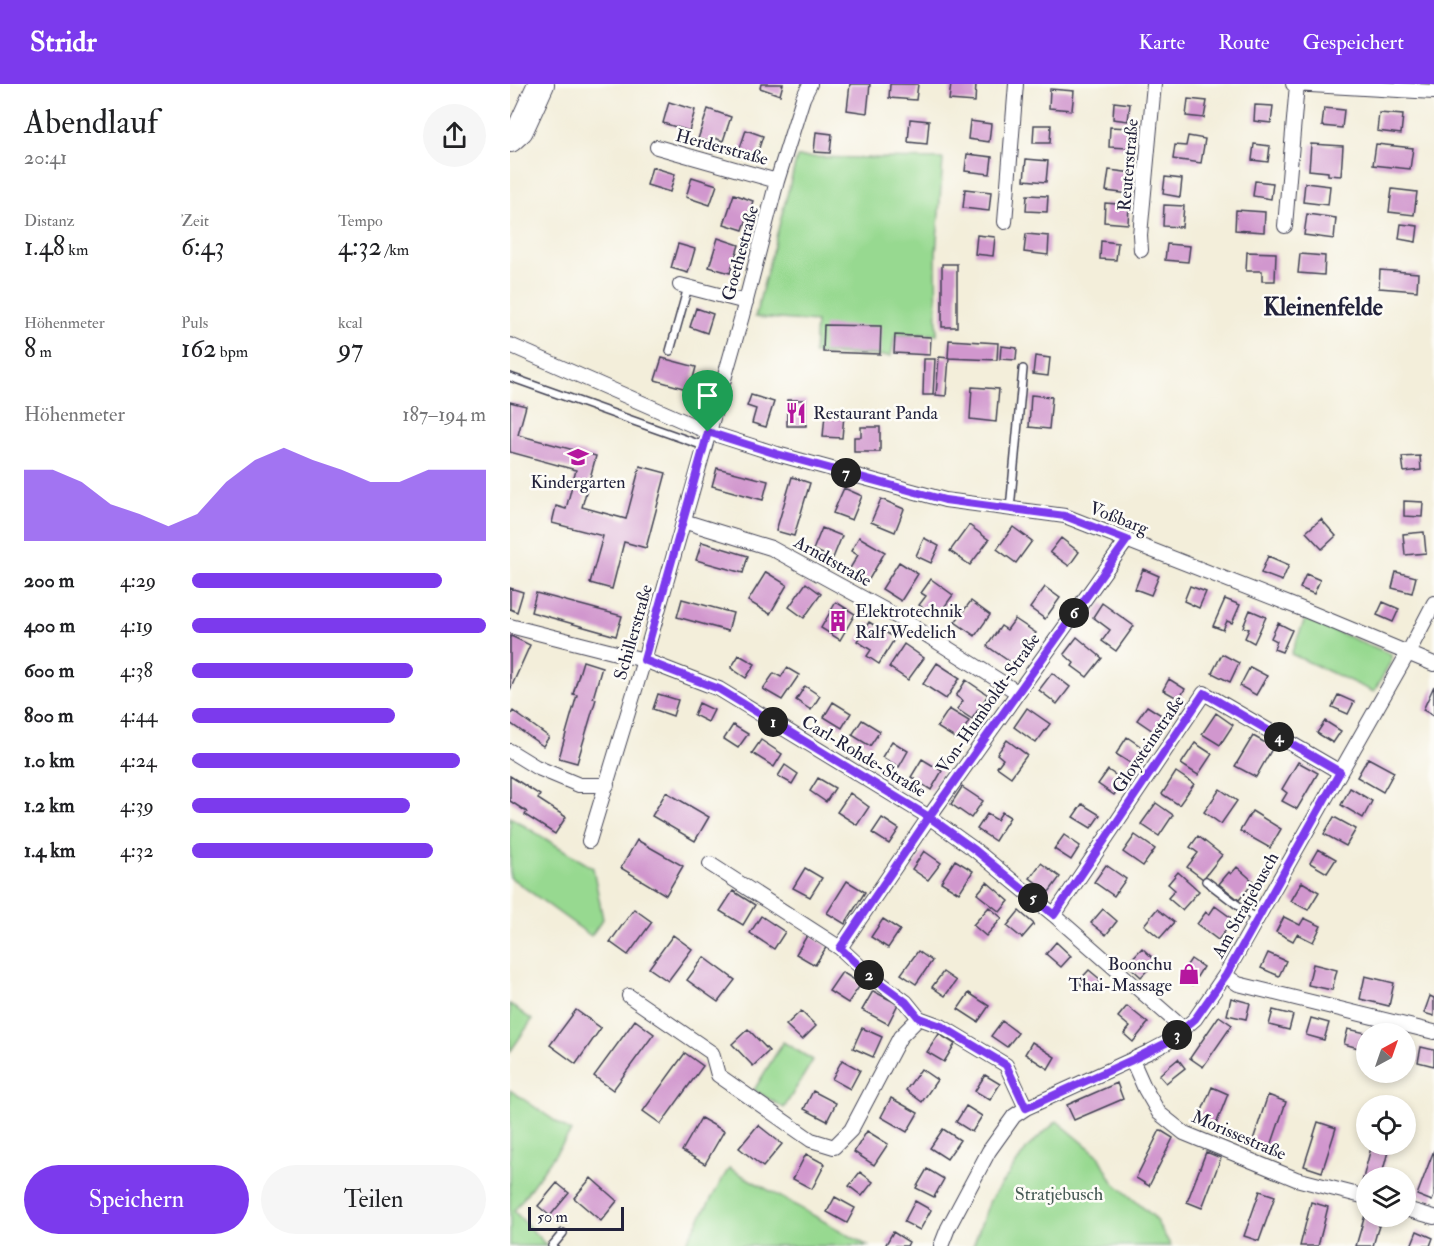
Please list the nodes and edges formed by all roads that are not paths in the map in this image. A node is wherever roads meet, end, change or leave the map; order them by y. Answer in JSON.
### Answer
{"nodes":[{"id":1,"x":529,"y":84,"type":"edge"},
{"id":2,"x":541,"y":84,"type":"edge"},
{"id":3,"x":810,"y":84,"type":"edge"},
{"id":4,"x":1016,"y":84,"type":"edge"},
{"id":5,"x":1154,"y":84,"type":"edge"},
{"id":6,"x":1295,"y":84,"type":"edge"},
{"id":7,"x":1434,"y":92,"type":"edge"},
{"id":8,"x":510,"y":123,"type":"edge"},
{"id":9,"x":510,"y":139,"type":"edge"},
{"id":10,"x":657,"y":147,"type":"dead end"},
{"id":11,"x":777,"y":181,"type":"junction"},
{"id":12,"x":1005,"y":222,"type":"dead end"},
{"id":13,"x":1285,"y":226,"type":"dead end"},
{"id":14,"x":1141,"y":250,"type":"dead end"},
{"id":15,"x":684,"y":286,"type":"joint"},
{"id":16,"x":746,"y":302,"type":"junction"},
{"id":17,"x":510,"y":345,"type":"edge"},
{"id":18,"x":670,"y":351,"type":"dead end"},
{"id":19,"x":1023,"y":369,"type":"dead end"},
{"id":20,"x":510,"y":378,"type":"edge"},
{"id":21,"x":708,"y":432,"type":"junction"},
{"id":22,"x":704,"y":446,"type":"junction"},
{"id":23,"x":1010,"y":509,"type":"junction"},
{"id":24,"x":683,"y":521,"type":"junction"},
{"id":25,"x":1127,"y":540,"type":"junction"},
{"id":26,"x":1434,"y":603,"type":"edge"},
{"id":27,"x":510,"y":626,"type":"edge"},
{"id":28,"x":1408,"y":652,"type":"junction"},
{"id":29,"x":644,"y":660,"type":"junction"},
{"id":30,"x":1434,"y":664,"type":"edge"},
{"id":31,"x":1017,"y":692,"type":"junction"},
{"id":32,"x":510,"y":751,"type":"edge"},
{"id":33,"x":1340,"y":772,"type":"junction"},
{"id":34,"x":607,"y":785,"type":"junction"},
{"id":35,"x":929,"y":817,"type":"junction"},
{"id":36,"x":589,"y":841,"type":"dead end"},
{"id":37,"x":710,"y":864,"type":"dead end"},
{"id":38,"x":1206,"y":881,"type":"dead end"},
{"id":39,"x":1054,"y":915,"type":"junction"},
{"id":40,"x":1257,"y":920,"type":"junction"},
{"id":41,"x":840,"y":948,"type":"junction"},
{"id":42,"x":1226,"y":975,"type":"junction"},
{"id":43,"x":629,"y":996,"type":"dead end"},
{"id":44,"x":919,"y":1018,"type":"junction"},
{"id":45,"x":1184,"y":1029,"type":"junction"},
{"id":46,"x":1434,"y":1032,"type":"edge"},
{"id":47,"x":1132,"y":1060,"type":"junction"},
{"id":48,"x":1026,"y":1108,"type":"junction"},
{"id":49,"x":1356,"y":1194,"type":"edge"},
{"id":50,"x":1416,"y":1212,"type":"edge"},
{"id":51,"x":1434,"y":1217,"type":"edge"},
{"id":52,"x":563,"y":1233,"type":"dead end"},
{"id":53,"x":552,"y":1246,"type":"edge"},
{"id":54,"x":941,"y":1246,"type":"edge"}],
"edges":[{"from":1,"to":8,"type":"highway"},
{"from":2,"to":9,"type":"highway"},
{"from":3,"to":11,"type":"street","name":"Goethestraße"},
{"from":4,"to":12,"type":"street"},
{"from":5,"to":14,"type":"street","name":"Reuterstraße"},
{"from":6,"to":7,"type":"street"},
{"from":6,"to":13,"type":"street"},
{"from":10,"to":11,"type":"street","name":"Herderstraße"},
{"from":11,"to":16,"type":"street","name":"Goethestraße"},
{"from":15,"to":16,"type":"street"},
{"from":15,"to":18,"type":"lane"},
{"from":16,"to":21,"type":"street","name":"Goethestraße"},
{"from":17,"to":21,"type":"street","name":"Voßbarg"},
{"from":19,"to":23,"type":"lane"},
{"from":20,"to":22,"type":"lane"},
{"from":21,"to":22,"type":"street","name":"Schillerstraße"},
{"from":21,"to":23,"type":"street","name":"Voßbarg"},
{"from":22,"to":24,"type":"street","name":"Schillerstraße"},
{"from":23,"to":25,"type":"street","name":"Voßbarg"},
{"from":24,"to":29,"type":"street","name":"Schillerstraße"},
{"from":24,"to":31,"type":"street","name":"Arndtstraße"},
{"from":25,"to":28,"type":"street","name":"Voßbarg"},
{"from":25,"to":31,"type":"street","name":"Von-Humboldt-Straße"},
{"from":26,"to":28,"type":"street","name":"Am Stratjebusch"},
{"from":27,"to":29,"type":"street","name":"Carl-Rohde-Straße"},
{"from":28,"to":30,"type":"street","name":"Voßbarg"},
{"from":28,"to":33,"type":"street","name":"Am Stratjebusch"},
{"from":29,"to":34,"type":"street","name":"Schillerstraße"},
{"from":29,"to":35,"type":"street","name":"Carl-Rohde-Straße"},
{"from":31,"to":35,"type":"street","name":"Von-Humboldt-Straße"},
{"from":32,"to":34,"type":"street"},
{"from":33,"to":39,"type":"street","name":"Gloysteinstraße"},
{"from":33,"to":40,"type":"street","name":"Am Stratjebusch"},
{"from":34,"to":36,"type":"street","name":"Schillerstraße"},
{"from":35,"to":39,"type":"street","name":"Carl-Rohde-Straße"},
{"from":35,"to":41,"type":"street","name":"Von-Humboldt-Straße"},
{"from":37,"to":41,"type":"street"},
{"from":38,"to":40,"type":"lane"},
{"from":39,"to":45,"type":"street","name":"Carl-Rohde-Straße"},
{"from":40,"to":42,"type":"street","name":"Am Stratjebusch"},
{"from":41,"to":44,"type":"street"},
{"from":42,"to":45,"type":"street","name":"Am Stratjebusch"},
{"from":42,"to":46,"type":"street"},
{"from":43,"to":44,"type":"street"},
{"from":44,"to":48,"type":"street"},
{"from":45,"to":47,"type":"street","name":"Am Stratjebusch"},
{"from":47,"to":48,"type":"street","name":"Am Stratjebusch"},
{"from":47,"to":49,"type":"street","name":"Morissestraße"},
{"from":48,"to":54,"type":"street","name":"Am Stratjebusch"},
{"from":50,"to":51,"type":"street"},
{"from":52,"to":53,"type":"lane"}]}
